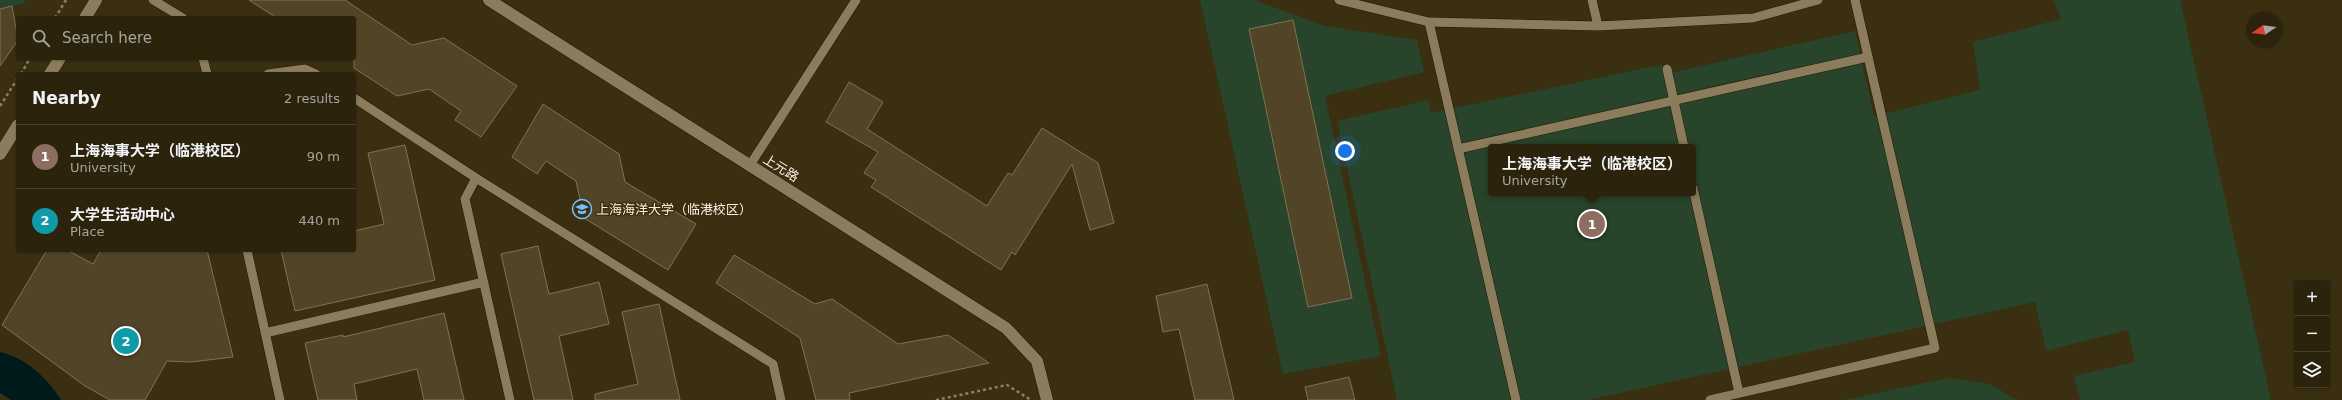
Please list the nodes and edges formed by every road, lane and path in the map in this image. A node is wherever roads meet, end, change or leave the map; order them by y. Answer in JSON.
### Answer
{"nodes":[{"id":1,"x":66,"y":0,"type":"edge"},
{"id":2,"x":96,"y":0,"type":"edge"},
{"id":3,"x":153,"y":0,"type":"edge"},
{"id":4,"x":489,"y":0,"type":"edge"},
{"id":5,"x":856,"y":0,"type":"edge"},
{"id":6,"x":1339,"y":0,"type":"edge"},
{"id":7,"x":1592,"y":0,"type":"edge"},
{"id":8,"x":1818,"y":0,"type":"edge"},
{"id":9,"x":1855,"y":0,"type":"edge"},
{"id":10,"x":1359,"y":2,"type":"edge"},
{"id":11,"x":56,"y":16,"type":"edge"},
{"id":12,"x":86,"y":16,"type":"edge"},
{"id":13,"x":180,"y":16,"type":"edge"},
{"id":14,"x":1429,"y":22,"type":"junction"},
{"id":15,"x":1598,"y":26,"type":"junction"},
{"id":16,"x":1868,"y":57,"type":"junction"},
{"id":17,"x":29,"y":60,"type":"edge"},
{"id":18,"x":59,"y":60,"type":"edge"},
{"id":19,"x":204,"y":60,"type":"edge"},
{"id":20,"x":1667,"y":68,"type":"dead end"},
{"id":21,"x":22,"y":72,"type":"edge"},
{"id":22,"x":51,"y":72,"type":"edge"},
{"id":23,"x":206,"y":72,"type":"edge"},
{"id":24,"x":283,"y":72,"type":"edge"},
{"id":25,"x":312,"y":72,"type":"edge"},
{"id":26,"x":16,"y":81,"type":"edge"},
{"id":27,"x":356,"y":99,"type":"edge"},
{"id":28,"x":1674,"y":101,"type":"junction"},
{"id":29,"x":0,"y":106,"type":"edge"},
{"id":30,"x":16,"y":128,"type":"edge"},
{"id":31,"x":1683,"y":144,"type":"edge"},
{"id":32,"x":1458,"y":149,"type":"junction"},
{"id":33,"x":0,"y":154,"type":"edge"},
{"id":34,"x":750,"y":165,"type":"junction"},
{"id":35,"x":476,"y":178,"type":"junction"},
{"id":36,"x":1695,"y":196,"type":"edge"},
{"id":37,"x":246,"y":252,"type":"edge"},
{"id":38,"x":484,"y":282,"type":"junction"},
{"id":39,"x":265,"y":333,"type":"junction"},
{"id":40,"x":1739,"y":393,"type":"junction"},
{"id":41,"x":280,"y":400,"type":"edge"},
{"id":42,"x":510,"y":400,"type":"edge"},
{"id":43,"x":781,"y":400,"type":"edge"},
{"id":44,"x":936,"y":400,"type":"edge"},
{"id":45,"x":1031,"y":400,"type":"edge"},
{"id":46,"x":1047,"y":400,"type":"edge"},
{"id":47,"x":1516,"y":400,"type":"edge"},
{"id":48,"x":1710,"y":400,"type":"edge"}],
"edges":[{"from":1,"to":11,"type":"path"},
{"from":2,"to":12,"type":"street"},
{"from":3,"to":13,"type":"lane"},
{"from":4,"to":34,"type":"street","name":"上元路"},
{"from":5,"to":34,"type":"lane"},
{"from":6,"to":10,"type":"lane"},
{"from":7,"to":15,"type":"lane"},
{"from":8,"to":15,"type":"lane"},
{"from":9,"to":16,"type":"lane"},
{"from":10,"to":14,"type":"lane"},
{"from":14,"to":15,"type":"lane"},
{"from":14,"to":32,"type":"lane"},
{"from":16,"to":28,"type":"lane"},
{"from":16,"to":40,"type":"lane"},
{"from":17,"to":21,"type":"path"},
{"from":18,"to":22,"type":"street"},
{"from":19,"to":23,"type":"lane"},
{"from":20,"to":28,"type":"lane"},
{"from":24,"to":25,"type":"lane"},
{"from":26,"to":29,"type":"path"},
{"from":27,"to":35,"type":"lane"},
{"from":28,"to":31,"type":"lane"},
{"from":28,"to":32,"type":"lane"},
{"from":30,"to":33,"type":"street"},
{"from":32,"to":47,"type":"lane"},
{"from":34,"to":46,"type":"street","name":"上元路"},
{"from":35,"to":38,"type":"lane"},
{"from":35,"to":43,"type":"lane"},
{"from":36,"to":40,"type":"lane"},
{"from":37,"to":39,"type":"lane"},
{"from":38,"to":39,"type":"lane"},
{"from":38,"to":42,"type":"lane"},
{"from":39,"to":41,"type":"lane"},
{"from":40,"to":48,"type":"lane"},
{"from":44,"to":45,"type":"path"}]}
